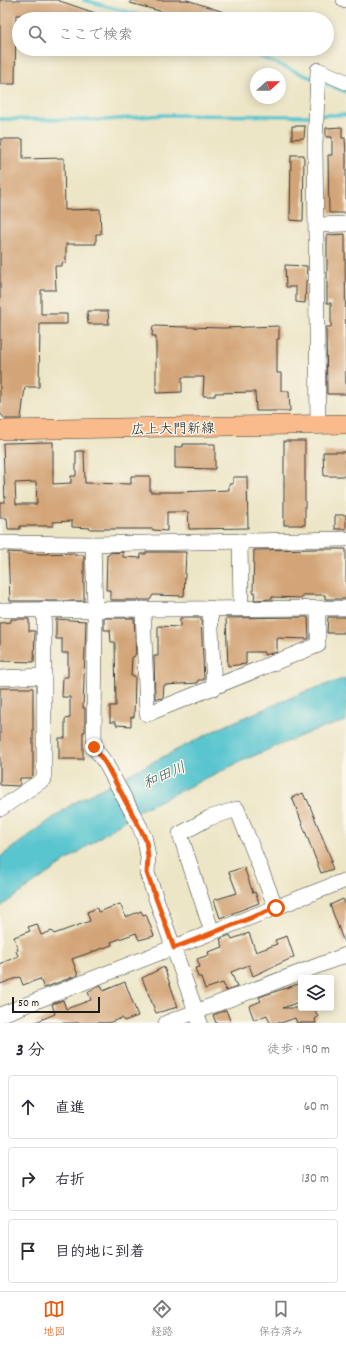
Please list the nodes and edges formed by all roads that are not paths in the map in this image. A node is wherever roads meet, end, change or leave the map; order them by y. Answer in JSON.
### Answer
{"nodes":[{"id":1,"x":346,"y":82,"type":"edge"},
{"id":2,"x":346,"y":224,"type":"edge"},
{"id":3,"x":317,"y":225,"type":"junction"},
{"id":4,"x":318,"y":424,"type":"junction"},
{"id":5,"x":346,"y":424,"type":"edge"},
{"id":6,"x":0,"y":430,"type":"edge"},
{"id":7,"x":346,"y":539,"type":"edge"},
{"id":8,"x":240,"y":541,"type":"junction"},
{"id":9,"x":0,"y":543,"type":"edge"},
{"id":10,"x":93,"y":544,"type":"junction"},
{"id":11,"x":210,"y":608,"type":"junction"},
{"id":12,"x":241,"y":608,"type":"junction"},
{"id":13,"x":318,"y":608,"type":"junction"},
{"id":14,"x":346,"y":608,"type":"edge"},
{"id":15,"x":44,"y":609,"type":"junction"},
{"id":16,"x":143,"y":609,"type":"junction"},
{"id":17,"x":0,"y":610,"type":"edge"},
{"id":18,"x":95,"y":610,"type":"junction"},
{"id":19,"x":44,"y":676,"type":"junction"},
{"id":20,"x":0,"y":678,"type":"edge"},
{"id":21,"x":214,"y":688,"type":"junction"},
{"id":22,"x":0,"y":809,"type":"edge"},
{"id":23,"x":346,"y":880,"type":"edge"},
{"id":24,"x":276,"y":908,"type":"junction"},
{"id":25,"x":212,"y":932,"type":"junction"},
{"id":26,"x":174,"y":948,"type":"junction"},
{"id":27,"x":346,"y":955,"type":"edge"},
{"id":28,"x":0,"y":1015,"type":"edge"},
{"id":29,"x":197,"y":1017,"type":"edge"},
{"id":30,"x":166,"y":1023,"type":"edge"}],
"edges":[{"from":1,"to":3,"type":"street"},
{"from":2,"to":3,"type":"street"},
{"from":3,"to":4,"type":"street"},
{"from":4,"to":5,"type":"main road","name":"広上大門新線"},
{"from":4,"to":6,"type":"main road","name":"広上大門新線"},
{"from":7,"to":8,"type":"street"},
{"from":8,"to":10,"type":"street"},
{"from":8,"to":12,"type":"street"},
{"from":9,"to":10,"type":"street"},
{"from":10,"to":18,"type":"street"},
{"from":11,"to":12,"type":"street"},
{"from":11,"to":16,"type":"street"},
{"from":11,"to":21,"type":"street"},
{"from":12,"to":13,"type":"street"},
{"from":13,"to":14,"type":"street"},
{"from":13,"to":21,"type":"street"},
{"from":15,"to":17,"type":"street"},
{"from":15,"to":18,"type":"street"},
{"from":15,"to":19,"type":"street"},
{"from":16,"to":18,"type":"street"},
{"from":16,"to":21,"type":"street"},
{"from":18,"to":26,"type":"street"},
{"from":19,"to":20,"type":"street"},
{"from":19,"to":22,"type":"street"},
{"from":23,"to":24,"type":"street"},
{"from":24,"to":25,"type":"street"},
{"from":24,"to":25,"type":"street"},
{"from":25,"to":26,"type":"street"},
{"from":26,"to":28,"type":"street"},
{"from":26,"to":29,"type":"street"},
{"from":27,"to":29,"type":"street"},
{"from":29,"to":30,"type":"street"}]}
